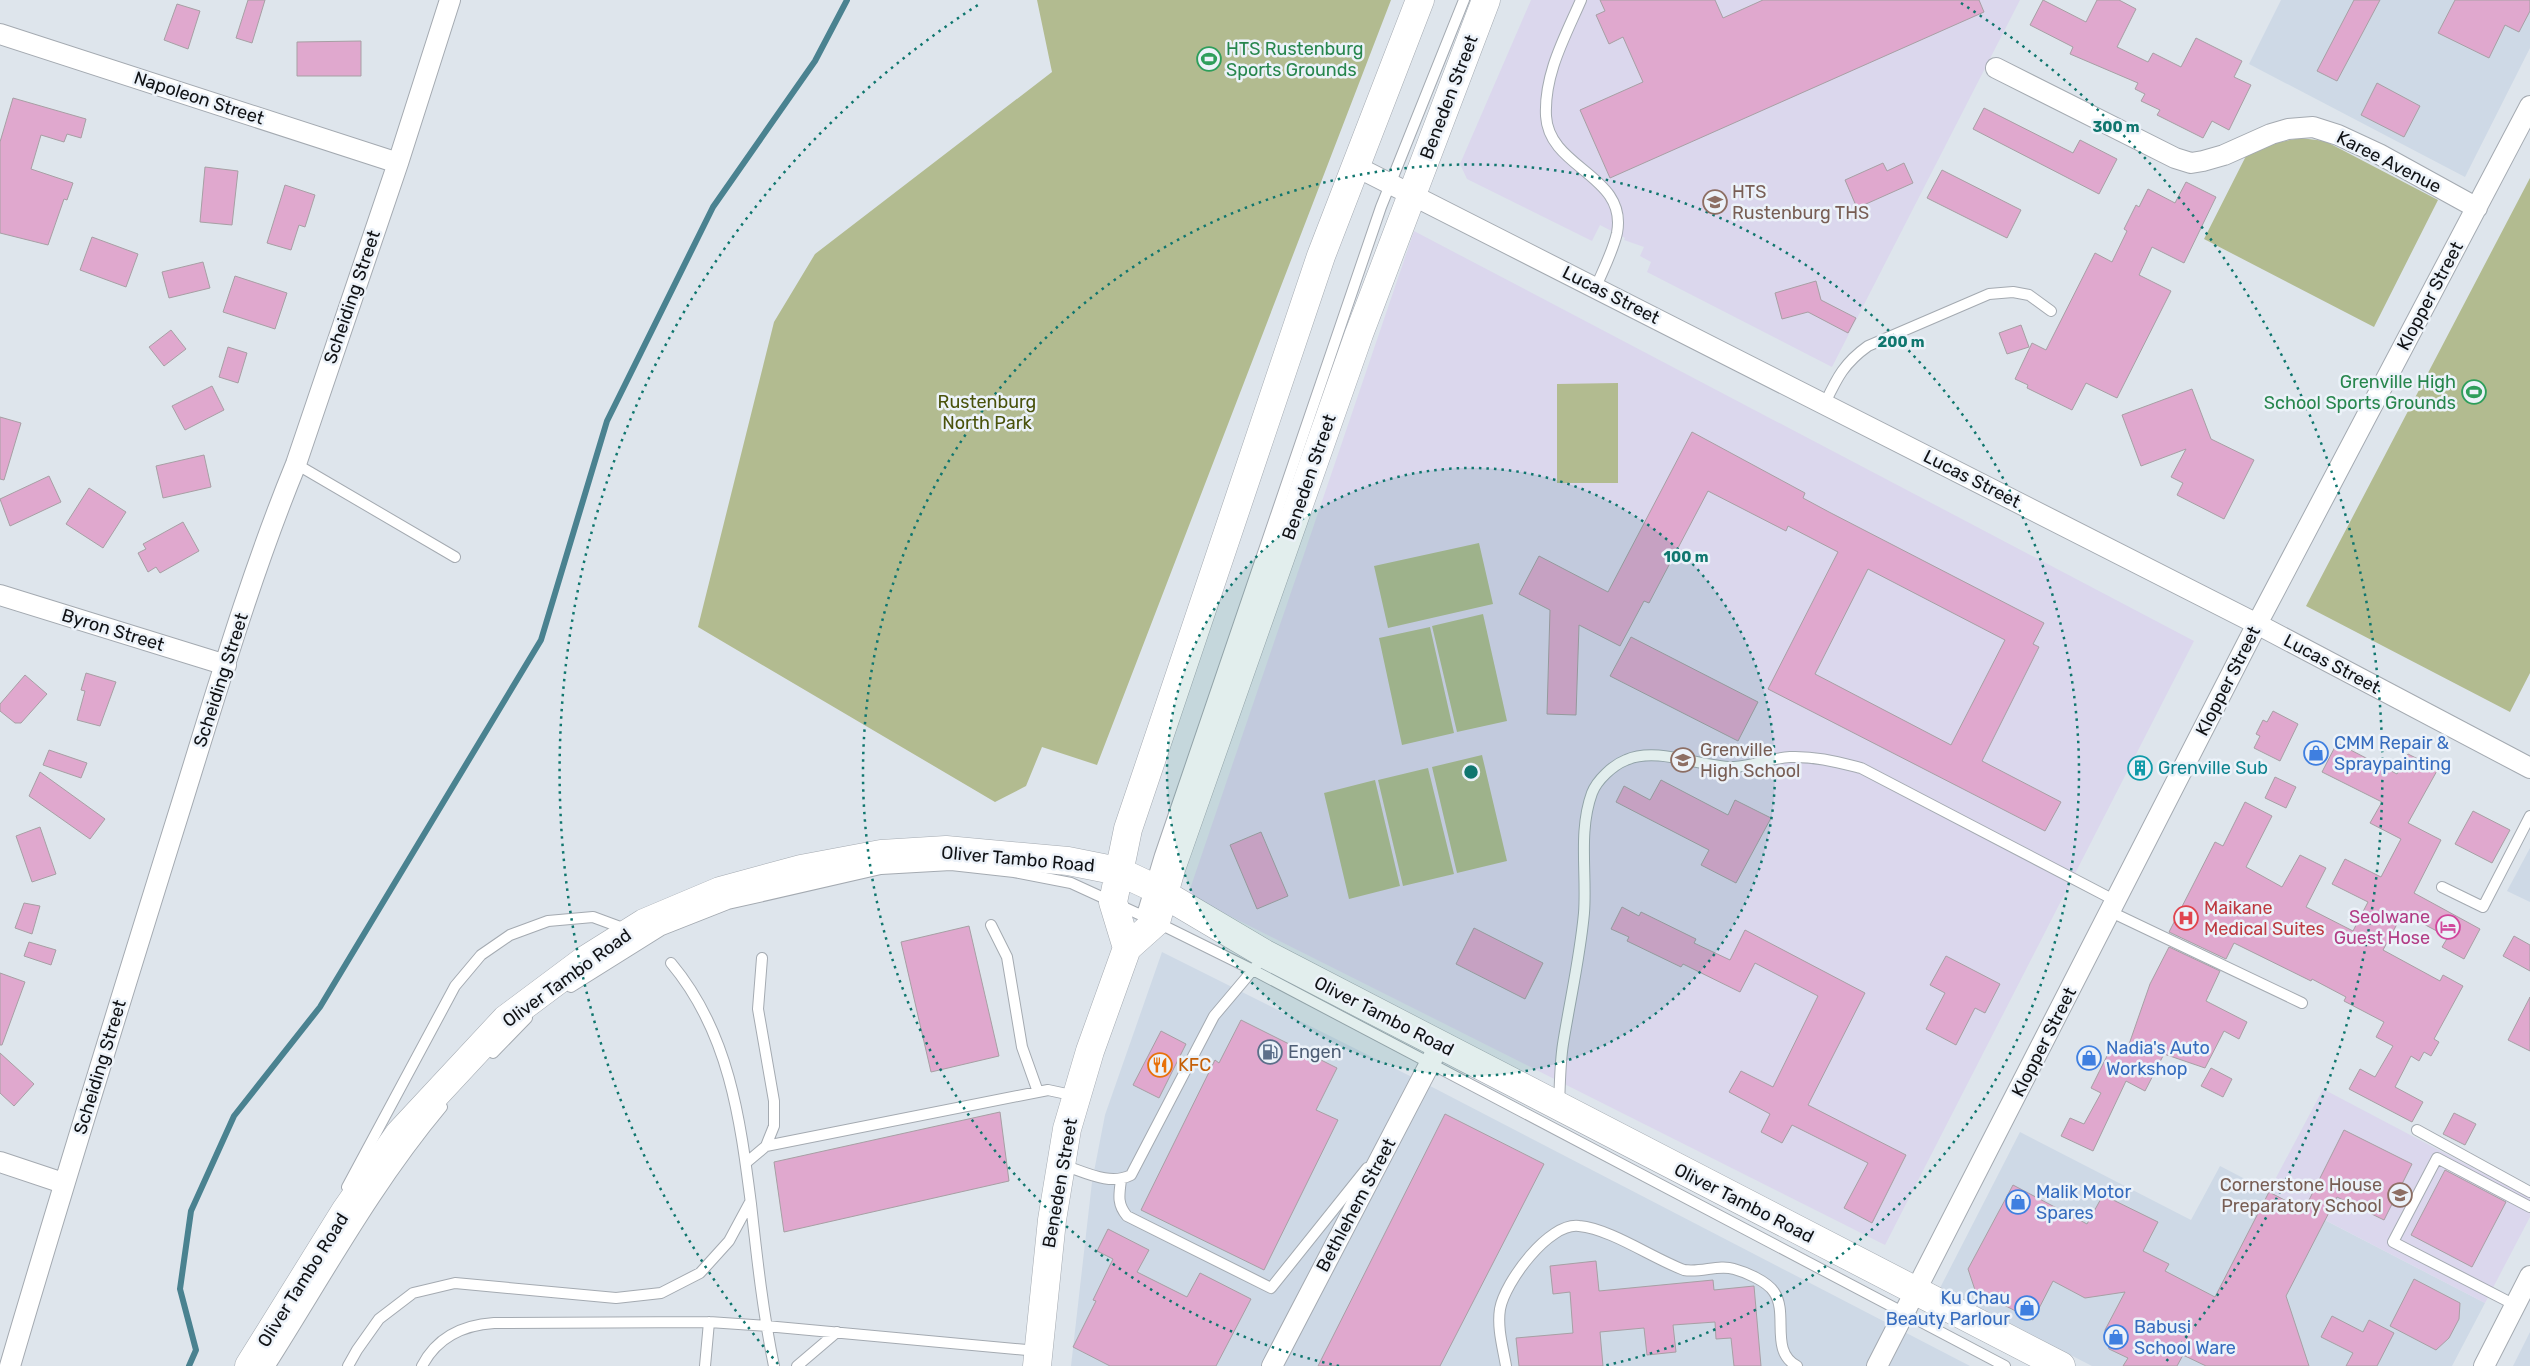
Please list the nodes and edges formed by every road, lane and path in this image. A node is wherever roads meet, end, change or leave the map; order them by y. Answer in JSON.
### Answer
{"nodes":[{"id":1,"x":450,"y":0,"type":"edge"},
{"id":2,"x":1420,"y":0,"type":"edge"},
{"id":3,"x":1464,"y":0,"type":"edge"},
{"id":4,"x":1486,"y":0,"type":"edge"},
{"id":5,"x":1581,"y":0,"type":"edge"},
{"id":6,"x":0,"y":34,"type":"edge"},
{"id":7,"x":1996,"y":68,"type":"dead end"},
{"id":8,"x":2530,"y":106,"type":"edge"},
{"id":9,"x":398,"y":163,"type":"junction"},
{"id":10,"x":1355,"y":166,"type":"junction"},
{"id":11,"x":1402,"y":189,"type":"junction"},
{"id":12,"x":2477,"y":208,"type":"junction"},
{"id":13,"x":1596,"y":287,"type":"junction"},
{"id":14,"x":2050,"y":311,"type":"dead end"},
{"id":15,"x":1825,"y":403,"type":"junction"},
{"id":16,"x":296,"y":464,"type":"junction"},
{"id":17,"x":455,"y":556,"type":"dead end"},
{"id":18,"x":0,"y":595,"type":"edge"},
{"id":19,"x":2257,"y":624,"type":"junction"},
{"id":20,"x":226,"y":665,"type":"junction"},
{"id":21,"x":2530,"y":768,"type":"edge"},
{"id":22,"x":2530,"y":816,"type":"edge"},
{"id":23,"x":1118,"y":871,"type":"junction"},
{"id":24,"x":2442,"y":887,"type":"dead end"},
{"id":25,"x":1158,"y":890,"type":"junction"},
{"id":26,"x":1113,"y":902,"type":"junction"},
{"id":27,"x":2114,"y":906,"type":"junction"},
{"id":28,"x":1149,"y":918,"type":"junction"},
{"id":29,"x":992,"y":925,"type":"dead end"},
{"id":30,"x":620,"y":927,"type":"dead end"},
{"id":31,"x":1127,"y":948,"type":"junction"},
{"id":32,"x":762,"y":958,"type":"dead end"},
{"id":33,"x":1259,"y":962,"type":"junction"},
{"id":34,"x":671,"y":963,"type":"dead end"},
{"id":35,"x":564,"y":992,"type":"dead end"},
{"id":36,"x":2302,"y":1003,"type":"dead end"},
{"id":37,"x":534,"y":1014,"type":"dead end"},
{"id":38,"x":1435,"y":1054,"type":"junction"},
{"id":39,"x":485,"y":1061,"type":"dead end"},
{"id":40,"x":1038,"y":1092,"type":"junction"},
{"id":41,"x":451,"y":1096,"type":"dead end"},
{"id":42,"x":1076,"y":1096,"type":"junction"},
{"id":43,"x":1559,"y":1107,"type":"junction"},
{"id":44,"x":2417,"y":1130,"type":"dead end"},
{"id":45,"x":1391,"y":1138,"type":"junction"},
{"id":46,"x":766,"y":1146,"type":"junction"},
{"id":47,"x":0,"y":1162,"type":"edge"},
{"id":48,"x":747,"y":1162,"type":"junction"},
{"id":49,"x":1060,"y":1164,"type":"junction"},
{"id":50,"x":1121,"y":1180,"type":"junction"},
{"id":51,"x":63,"y":1183,"type":"junction"},
{"id":52,"x":2530,"y":1192,"type":"edge"},
{"id":53,"x":750,"y":1202,"type":"junction"},
{"id":54,"x":2530,"y":1207,"type":"edge"},
{"id":55,"x":2530,"y":1276,"type":"edge"},
{"id":56,"x":1910,"y":1303,"type":"junction"},
{"id":57,"x":2515,"y":1305,"type":"junction"},
{"id":58,"x":709,"y":1322,"type":"junction"},
{"id":59,"x":766,"y":1326,"type":"junction"},
{"id":60,"x":837,"y":1332,"type":"junction"},
{"id":61,"x":1037,"y":1359,"type":"edge"},
{"id":62,"x":259,"y":1361,"type":"edge"},
{"id":63,"x":10,"y":1366,"type":"edge"},
{"id":64,"x":348,"y":1366,"type":"edge"},
{"id":65,"x":422,"y":1366,"type":"edge"},
{"id":66,"x":705,"y":1366,"type":"edge"},
{"id":67,"x":774,"y":1366,"type":"edge"},
{"id":68,"x":798,"y":1366,"type":"edge"},
{"id":69,"x":1272,"y":1366,"type":"edge"},
{"id":70,"x":1506,"y":1366,"type":"edge"},
{"id":71,"x":1797,"y":1366,"type":"edge"},
{"id":72,"x":1877,"y":1366,"type":"edge"},
{"id":73,"x":2005,"y":1366,"type":"edge"},
{"id":74,"x":2061,"y":1366,"type":"edge"},
{"id":75,"x":2484,"y":1366,"type":"edge"}],
"edges":[{"from":1,"to":9,"type":"street","name":"Scheiding Street"},
{"from":2,"to":10,"type":"main road"},
{"from":3,"to":11,"type":"lane"},
{"from":4,"to":11,"type":"main road","name":"Beneden Street"},
{"from":5,"to":13,"type":"lane"},
{"from":6,"to":9,"type":"street","name":"Napoleon Street"},
{"from":7,"to":12,"type":"street","name":"Karee Avenue"},
{"from":8,"to":12,"type":"street","name":"Klopper Street"},
{"from":9,"to":16,"type":"street","name":"Scheiding Street"},
{"from":10,"to":11,"type":"street","name":"Lucas Street"},
{"from":10,"to":23,"type":"main road"},
{"from":11,"to":13,"type":"street","name":"Lucas Street"},
{"from":11,"to":25,"type":"main road","name":"Beneden Street"},
{"from":12,"to":19,"type":"street","name":"Klopper Street"},
{"from":13,"to":15,"type":"street","name":"Lucas Street"},
{"from":14,"to":15,"type":"lane"},
{"from":15,"to":19,"type":"street","name":"Lucas Street"},
{"from":16,"to":17,"type":"lane"},
{"from":16,"to":20,"type":"street","name":"Scheiding Street"},
{"from":18,"to":20,"type":"street","name":"Byron Street"},
{"from":19,"to":21,"type":"street","name":"Lucas Street"},
{"from":19,"to":27,"type":"street","name":"Klopper Street"},
{"from":20,"to":51,"type":"street","name":"Scheiding Street"},
{"from":22,"to":24,"type":"lane"},
{"from":23,"to":25,"type":"main road","name":"Oliver Tambo Road"},
{"from":23,"to":26,"type":"main road"},
{"from":23,"to":62,"type":"main road","name":"Oliver Tambo Road"},
{"from":25,"to":28,"type":"main road","name":"Beneden Street"},
{"from":25,"to":33,"type":"main road","name":"Oliver Tambo Road"},
{"from":26,"to":28,"type":"lane"},
{"from":26,"to":31,"type":"main road"},
{"from":26,"to":35,"type":"lane"},
{"from":27,"to":36,"type":"lane"},
{"from":27,"to":43,"type":"lane"},
{"from":27,"to":56,"type":"street","name":"Klopper Street"},
{"from":28,"to":31,"type":"main road","name":"Beneden Street"},
{"from":28,"to":33,"type":"lane"},
{"from":29,"to":40,"type":"lane"},
{"from":30,"to":62,"type":"lane"},
{"from":31,"to":42,"type":"main road","name":"Beneden Street"},
{"from":32,"to":46,"type":"lane"},
{"from":33,"to":38,"type":"main road","name":"Oliver Tambo Road"},
{"from":33,"to":50,"type":"lane"},
{"from":34,"to":48,"type":"lane"},
{"from":37,"to":39,"type":"lane"},
{"from":38,"to":43,"type":"main road","name":"Oliver Tambo Road"},
{"from":38,"to":45,"type":"street","name":"Bethlehem Street"},
{"from":38,"to":56,"type":"lane"},
{"from":40,"to":42,"type":"lane"},
{"from":40,"to":46,"type":"lane"},
{"from":41,"to":62,"type":"lane"},
{"from":42,"to":49,"type":"main road","name":"Beneden Street"},
{"from":43,"to":56,"type":"main road","name":"Oliver Tambo Road"},
{"from":44,"to":52,"type":"lane"},
{"from":45,"to":50,"type":"lane"},
{"from":45,"to":69,"type":"street","name":"Bethlehem Street"},
{"from":46,"to":48,"type":"lane"},
{"from":47,"to":51,"type":"street"},
{"from":48,"to":53,"type":"lane"},
{"from":49,"to":50,"type":"lane"},
{"from":49,"to":61,"type":"main road","name":"Beneden Street"},
{"from":51,"to":63,"type":"street","name":"Scheiding Street"},
{"from":53,"to":59,"type":"lane"},
{"from":53,"to":64,"type":"lane"},
{"from":54,"to":57,"type":"lane"},
{"from":55,"to":57,"type":"street"},
{"from":56,"to":72,"type":"street","name":"Klopper Street"},
{"from":56,"to":73,"type":"lane"},
{"from":56,"to":74,"type":"main road","name":"Oliver Tambo Road"},
{"from":57,"to":75,"type":"street"},
{"from":58,"to":59,"type":"lane"},
{"from":58,"to":65,"type":"lane"},
{"from":58,"to":66,"type":"lane"},
{"from":59,"to":60,"type":"lane"},
{"from":59,"to":67,"type":"lane"},
{"from":60,"to":61,"type":"lane"},
{"from":60,"to":68,"type":"lane"},
{"from":70,"to":71,"type":"lane"}]}
